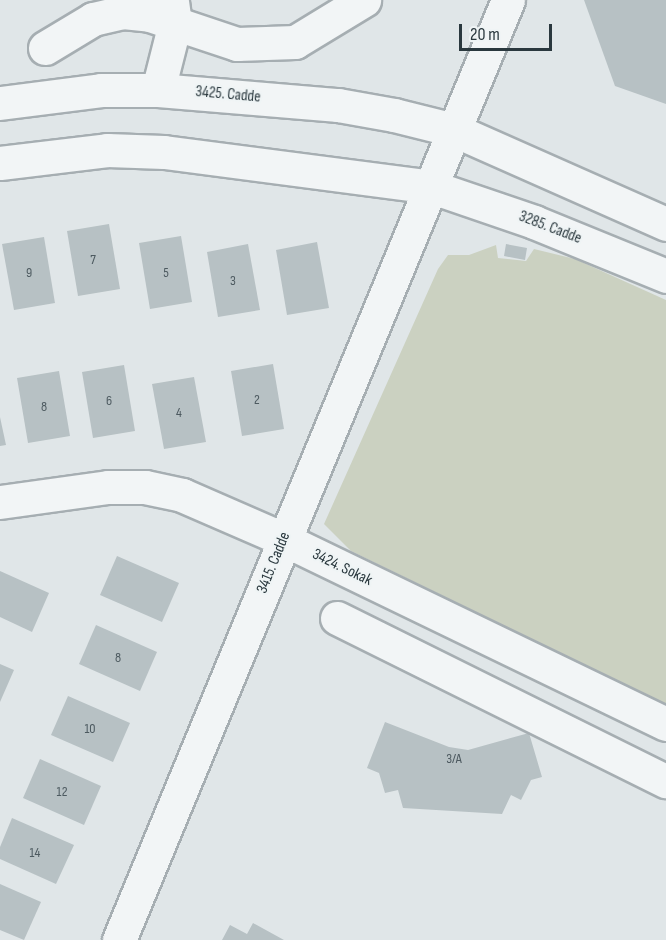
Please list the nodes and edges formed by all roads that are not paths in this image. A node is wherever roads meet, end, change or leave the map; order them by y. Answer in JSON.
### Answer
{"nodes":[{"id":1,"x":364,"y":0,"type":"edge"},
{"id":2,"x":508,"y":0,"type":"edge"},
{"id":3,"x":173,"y":12,"type":"edge"},
{"id":4,"x":45,"y":48,"type":"dead end"},
{"id":5,"x":158,"y":90,"type":"junction"},
{"id":6,"x":0,"y":103,"type":"edge"},
{"id":7,"x":454,"y":130,"type":"junction"},
{"id":8,"x":0,"y":163,"type":"edge"},
{"id":9,"x":432,"y":187,"type":"junction"},
{"id":10,"x":666,"y":224,"type":"edge"},
{"id":11,"x":666,"y":276,"type":"edge"},
{"id":12,"x":0,"y":502,"type":"edge"},
{"id":13,"x":283,"y":539,"type":"junction"},
{"id":14,"x":337,"y":618,"type":"dead end"},
{"id":15,"x":666,"y":723,"type":"edge"},
{"id":16,"x":666,"y":780,"type":"edge"},
{"id":17,"x":119,"y":940,"type":"edge"}],
"edges":[{"from":1,"to":3,"type":"street"},
{"from":2,"to":7,"type":"street","name":"3415. Cadde"},
{"from":3,"to":4,"type":"street"},
{"from":3,"to":5,"type":"street"},
{"from":5,"to":6,"type":"street","name":"3425. Cadde"},
{"from":5,"to":7,"type":"street","name":"3425. Cadde"},
{"from":7,"to":9,"type":"street","name":"3415. Cadde"},
{"from":7,"to":10,"type":"street"},
{"from":8,"to":9,"type":"street"},
{"from":9,"to":11,"type":"street","name":"3285. Cadde"},
{"from":9,"to":13,"type":"street","name":"3415. Cadde"},
{"from":12,"to":13,"type":"street","name":"3424. Sokak"},
{"from":13,"to":15,"type":"street","name":"3424. Sokak"},
{"from":13,"to":17,"type":"street","name":"3415. Cadde"},
{"from":14,"to":16,"type":"street"}]}
